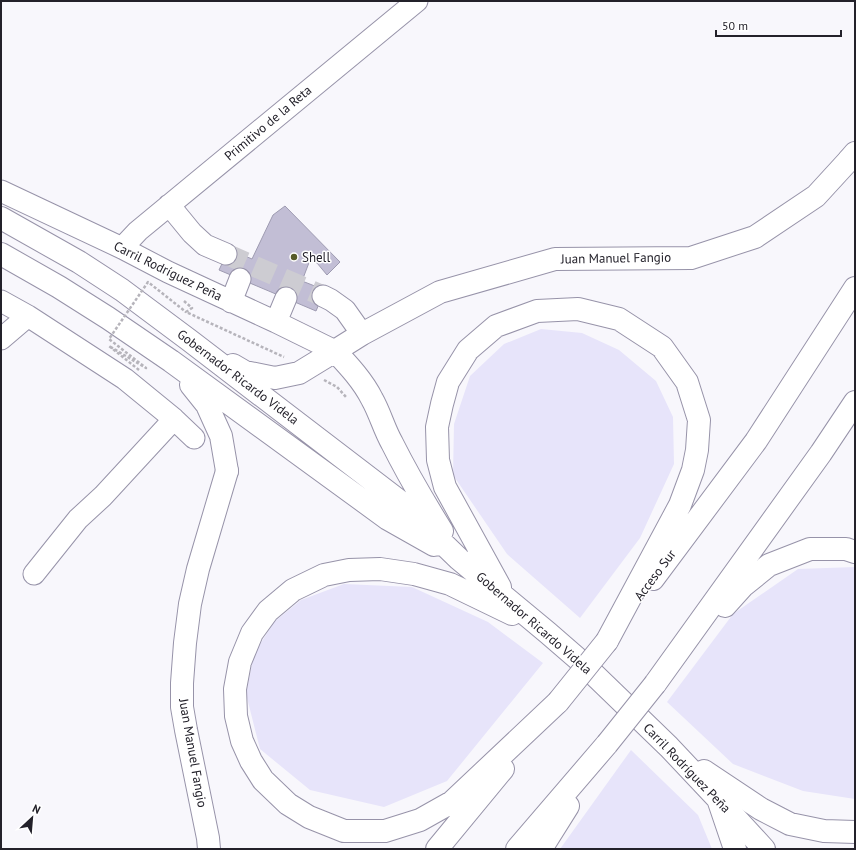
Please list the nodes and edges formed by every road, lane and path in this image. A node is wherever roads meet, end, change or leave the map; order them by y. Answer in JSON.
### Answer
{"nodes":[{"id":1,"x":417,"y":1,"type":"edge"},
{"id":2,"x":853,"y":154,"type":"edge"},
{"id":3,"x":1,"y":191,"type":"edge"},
{"id":4,"x":169,"y":205,"type":"junction"},
{"id":5,"x":1,"y":218,"type":"edge"},
{"id":6,"x":122,"y":248,"type":"junction"},
{"id":7,"x":1,"y":254,"type":"edge"},
{"id":8,"x":226,"y":254,"type":"tunnel mouth"},
{"id":9,"x":240,"y":279,"type":"dead end"},
{"id":10,"x":855,"y":288,"type":"edge"},
{"id":11,"x":323,"y":296,"type":"tunnel mouth"},
{"id":12,"x":286,"y":298,"type":"dead end"},
{"id":13,"x":1,"y":301,"type":"edge"},
{"id":14,"x":231,"y":302,"type":"junction"},
{"id":15,"x":186,"y":312,"type":"dead end"},
{"id":16,"x":28,"y":316,"type":"junction"},
{"id":17,"x":276,"y":322,"type":"junction"},
{"id":18,"x":362,"y":334,"type":"junction"},
{"id":19,"x":1,"y":339,"type":"edge"},
{"id":20,"x":189,"y":340,"type":"junction"},
{"id":21,"x":335,"y":351,"type":"junction"},
{"id":22,"x":171,"y":361,"type":"junction"},
{"id":23,"x":139,"y":370,"type":"dead end"},
{"id":24,"x":855,"y":402,"type":"edge"},
{"id":25,"x":174,"y":419,"type":"junction"},
{"id":26,"x":194,"y":438,"type":"dead end"},
{"id":27,"x":855,"y":552,"type":"edge"},
{"id":28,"x":459,"y":559,"type":"junction"},
{"id":29,"x":34,"y":574,"type":"dead end"},
{"id":30,"x":506,"y":597,"type":"junction"},
{"id":31,"x":548,"y":633,"type":"junction"},
{"id":32,"x":607,"y":641,"type":"junction"},
{"id":33,"x":655,"y":684,"type":"junction"},
{"id":34,"x":609,"y":688,"type":"joint"},
{"id":35,"x":558,"y":702,"type":"junction"},
{"id":36,"x":607,"y":744,"type":"junction"},
{"id":37,"x":669,"y":747,"type":"junction"},
{"id":38,"x":718,"y":799,"type":"junction"},
{"id":39,"x":855,"y":832,"type":"edge"},
{"id":40,"x":208,"y":849,"type":"edge"},
{"id":41,"x":437,"y":849,"type":"edge"},
{"id":42,"x":517,"y":849,"type":"edge"},
{"id":43,"x":541,"y":849,"type":"edge"},
{"id":44,"x":734,"y":849,"type":"edge"},
{"id":45,"x":764,"y":849,"type":"edge"}],
"edges":[{"from":1,"to":4,"type":"street","name":"Primitivo de la Reta"},
{"from":2,"to":18,"type":"main road","name":"Juan Manuel Fangio"},
{"from":3,"to":6,"type":"street","name":"Carril Rodríguez Peña"},
{"from":4,"to":6,"type":"street","name":"Primitivo de la Reta"},
{"from":4,"to":8,"type":"street"},
{"from":5,"to":20,"type":"main road","name":"Gobernador Ricardo Videla"},
{"from":6,"to":14,"type":"street","name":"Carril Rodríguez Peña"},
{"from":7,"to":22,"type":"main road","name":"Gobernador Ricardo Videla"},
{"from":9,"to":14,"type":"street"},
{"from":10,"to":32,"type":"main road","name":"Acceso Sur"},
{"from":11,"to":18,"type":"street"},
{"from":12,"to":17,"type":"street"},
{"from":13,"to":16,"type":"street"},
{"from":14,"to":17,"type":"street","name":"Carril Rodríguez Peña"},
{"from":15,"to":23,"type":"path","bridge":true},
{"from":16,"to":19,"type":"street"},
{"from":16,"to":25,"type":"street"},
{"from":17,"to":21,"type":"street","name":"Carril Rodríguez Peña"},
{"from":18,"to":21,"type":"main road","name":"Juan Manuel Fangio"},
{"from":20,"to":21,"type":"main road","name":"Juan Manuel Fangio"},
{"from":20,"to":28,"type":"main road","name":"Gobernador Ricardo Videla"},
{"from":21,"to":28,"type":"main road"},
{"from":22,"to":28,"type":"main road","name":"Gobernador Ricardo Videla"},
{"from":22,"to":40,"type":"main road","name":"Juan Manuel Fangio"},
{"from":24,"to":33,"type":"main road"},
{"from":25,"to":26,"type":"street"},
{"from":25,"to":29,"type":"street"},
{"from":27,"to":33,"type":"main road"},
{"from":28,"to":30,"type":"main road","name":"Gobernador Ricardo Videla"},
{"from":30,"to":31,"type":"main road","name":"Gobernador Ricardo Videla"},
{"from":30,"to":32,"type":"main road"},
{"from":31,"to":34,"type":"main road","name":"Gobernador Ricardo Videla"},
{"from":31,"to":35,"type":"main road"},
{"from":32,"to":35,"type":"main road","name":"Acceso Sur","bridge":true},
{"from":33,"to":36,"type":"main road","bridge":true},
{"from":34,"to":37,"type":"main road","name":"Carril Rodríguez Peña"},
{"from":35,"to":41,"type":"main road","name":"Acceso Sur"},
{"from":36,"to":42,"type":"main road"},
{"from":36,"to":43,"type":"main road"},
{"from":37,"to":38,"type":"main road","name":"Carril Rodríguez Peña"},
{"from":37,"to":39,"type":"main road"},
{"from":38,"to":44,"type":"main road"},
{"from":38,"to":45,"type":"main road","name":"Carril Rodríguez Peña"}]}
